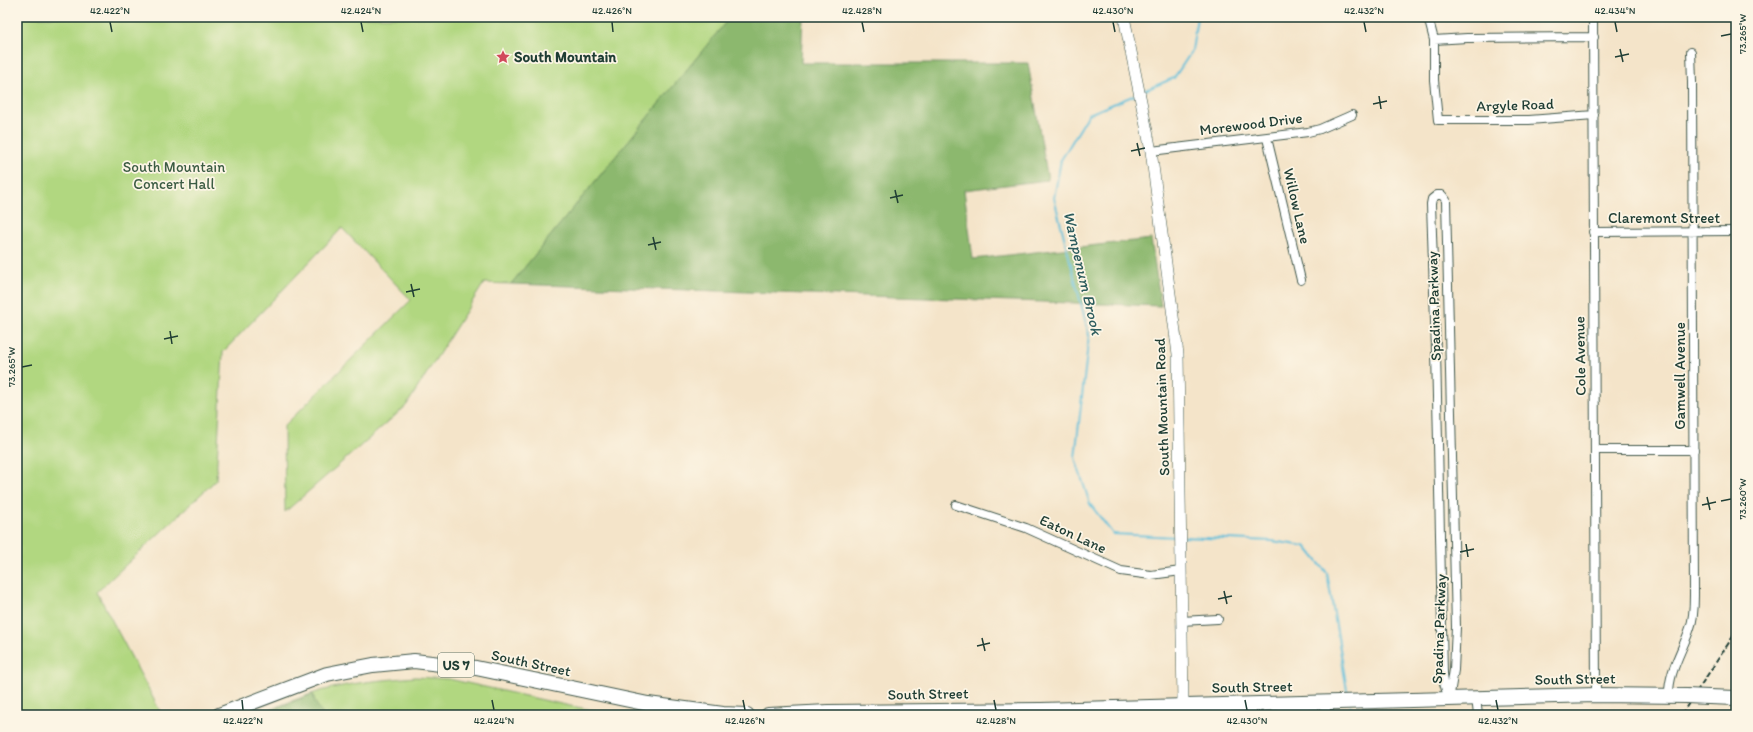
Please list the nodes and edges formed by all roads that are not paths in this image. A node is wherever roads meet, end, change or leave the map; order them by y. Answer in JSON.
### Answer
{"nodes":[{"id":1,"x":1124,"y":17,"type":"edge"},
{"id":2,"x":1428,"y":17,"type":"edge"},
{"id":3,"x":1593,"y":17,"type":"edge"},
{"id":4,"x":1594,"y":38,"type":"junction"},
{"id":5,"x":1434,"y":40,"type":"junction"},
{"id":6,"x":1690,"y":52,"type":"dead end"},
{"id":7,"x":1352,"y":115,"type":"dead end"},
{"id":8,"x":1594,"y":115,"type":"junction"},
{"id":9,"x":1267,"y":138,"type":"junction"},
{"id":10,"x":1151,"y":151,"type":"junction"},
{"id":11,"x":1736,"y":231,"type":"edge"},
{"id":12,"x":1593,"y":232,"type":"junction"},
{"id":13,"x":1692,"y":232,"type":"junction"},
{"id":14,"x":1301,"y":280,"type":"dead end"},
{"id":15,"x":1438,"y":434,"type":"junction"},
{"id":16,"x":1452,"y":435,"type":"junction"},
{"id":17,"x":1596,"y":450,"type":"junction"},
{"id":18,"x":1694,"y":450,"type":"junction"},
{"id":19,"x":956,"y":505,"type":"dead end"},
{"id":20,"x":1441,"y":553,"type":"junction"},
{"id":21,"x":1454,"y":553,"type":"junction"},
{"id":22,"x":1181,"y":571,"type":"junction"},
{"id":23,"x":1218,"y":619,"type":"dead end"},
{"id":24,"x":1181,"y":621,"type":"junction"},
{"id":25,"x":1596,"y":696,"type":"junction"},
{"id":26,"x":1669,"y":696,"type":"junction"},
{"id":27,"x":1476,"y":698,"type":"junction"},
{"id":28,"x":1736,"y":698,"type":"edge"},
{"id":29,"x":1450,"y":700,"type":"junction"},
{"id":30,"x":1183,"y":705,"type":"junction"},
{"id":31,"x":1326,"y":709,"type":"edge"},
{"id":32,"x":219,"y":715,"type":"edge"},
{"id":33,"x":747,"y":715,"type":"edge"},
{"id":34,"x":768,"y":715,"type":"edge"},
{"id":35,"x":1478,"y":715,"type":"edge"}],
"edges":[{"from":1,"to":10,"type":"street","name":"South Mountain Road"},
{"from":2,"to":5,"type":"street"},
{"from":3,"to":4,"type":"street","name":"Cole Avenue"},
{"from":4,"to":5,"type":"street"},
{"from":4,"to":8,"type":"street","name":"Cole Avenue"},
{"from":5,"to":8,"type":"street","name":"Argyle Road"},
{"from":6,"to":13,"type":"street","name":"Gamwell Avenue"},
{"from":7,"to":9,"type":"street","name":"Morewood Drive"},
{"from":8,"to":12,"type":"street","name":"Cole Avenue"},
{"from":9,"to":10,"type":"street","name":"Morewood Drive"},
{"from":9,"to":14,"type":"street","name":"Willow Lane"},
{"from":10,"to":22,"type":"street","name":"South Mountain Road"},
{"from":11,"to":13,"type":"street","name":"Claremont Street"},
{"from":12,"to":13,"type":"street","name":"Claremont Street"},
{"from":12,"to":17,"type":"street","name":"Cole Avenue"},
{"from":13,"to":18,"type":"street","name":"Gamwell Avenue"},
{"from":15,"to":16,"type":"street"},
{"from":15,"to":16,"type":"street","name":"Spadina Parkway"},
{"from":15,"to":20,"type":"street","name":"Spadina Parkway"},
{"from":16,"to":21,"type":"street","name":"Spadina Parkway"},
{"from":17,"to":18,"type":"street"},
{"from":17,"to":25,"type":"street","name":"Cole Avenue"},
{"from":18,"to":26,"type":"street","name":"Gamwell Avenue"},
{"from":19,"to":22,"type":"street","name":"Eaton Lane"},
{"from":20,"to":21,"type":"street"},
{"from":20,"to":29,"type":"street","name":"Spadina Parkway"},
{"from":21,"to":29,"type":"street","name":"Spadina Parkway"},
{"from":22,"to":24,"type":"street","name":"South Mountain Road"},
{"from":23,"to":24,"type":"street"},
{"from":24,"to":30,"type":"street","name":"South Mountain Road"},
{"from":25,"to":26,"type":"highway","name":"South Street"},
{"from":25,"to":27,"type":"highway","name":"South Street"},
{"from":26,"to":28,"type":"highway","name":"South Street","bridge":true},
{"from":27,"to":29,"type":"highway","name":"South Street"},
{"from":27,"to":35,"type":"street"},
{"from":29,"to":31,"type":"highway","name":"South Street"},
{"from":30,"to":31,"type":"highway","name":"South Street"},
{"from":30,"to":34,"type":"highway","name":"South Street"},
{"from":32,"to":33,"type":"highway","name":"South Street","number":"US 7"}]}
